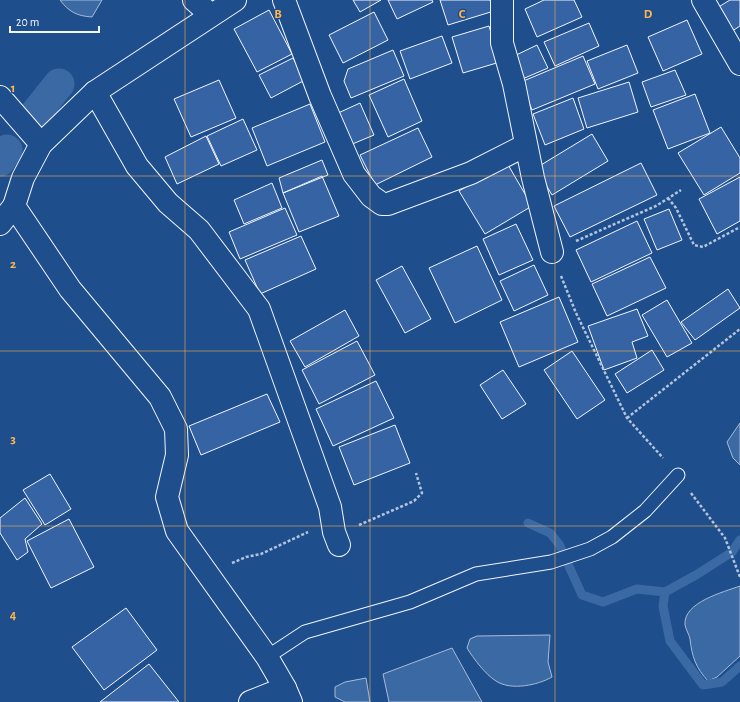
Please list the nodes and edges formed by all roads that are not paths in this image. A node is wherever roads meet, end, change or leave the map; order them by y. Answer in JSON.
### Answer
{"nodes":[{"id":1,"x":194,"y":0,"type":"edge"},
{"id":2,"x":235,"y":0,"type":"edge"},
{"id":3,"x":284,"y":0,"type":"edge"},
{"id":4,"x":502,"y":0,"type":"edge"},
{"id":5,"x":703,"y":0,"type":"edge"},
{"id":6,"x":211,"y":15,"type":"junction"},
{"id":7,"x":740,"y":64,"type":"edge"},
{"id":8,"x":95,"y":92,"type":"junction"},
{"id":9,"x":0,"y":97,"type":"edge"},
{"id":10,"x":41,"y":144,"type":"junction"},
{"id":11,"x":526,"y":145,"type":"junction"},
{"id":12,"x":14,"y":206,"type":"junction"},
{"id":13,"x":0,"y":224,"type":"edge"},
{"id":14,"x":552,"y":252,"type":"road end"},
{"id":15,"x":678,"y":475,"type":"road end"},
{"id":16,"x":335,"y":533,"type":"road end"},
{"id":17,"x":267,"y":657,"type":"junction"},
{"id":18,"x":288,"y":695,"type":"edge"},
{"id":19,"x":250,"y":702,"type":"edge"}],
"edges":[{"from":1,"to":6,"type":"street"},
{"from":2,"to":6,"type":"street"},
{"from":3,"to":11,"type":"street"},
{"from":4,"to":11,"type":"street"},
{"from":5,"to":7,"type":"street"},
{"from":6,"to":8,"type":"street"},
{"from":8,"to":10,"type":"street"},
{"from":8,"to":16,"type":"street"},
{"from":9,"to":10,"type":"street"},
{"from":10,"to":12,"type":"street"},
{"from":11,"to":14,"type":"street"},
{"from":12,"to":13,"type":"street"},
{"from":12,"to":17,"type":"street"},
{"from":15,"to":17,"type":"lane"},
{"from":17,"to":18,"type":"street"},
{"from":18,"to":19,"type":"street"}]}
